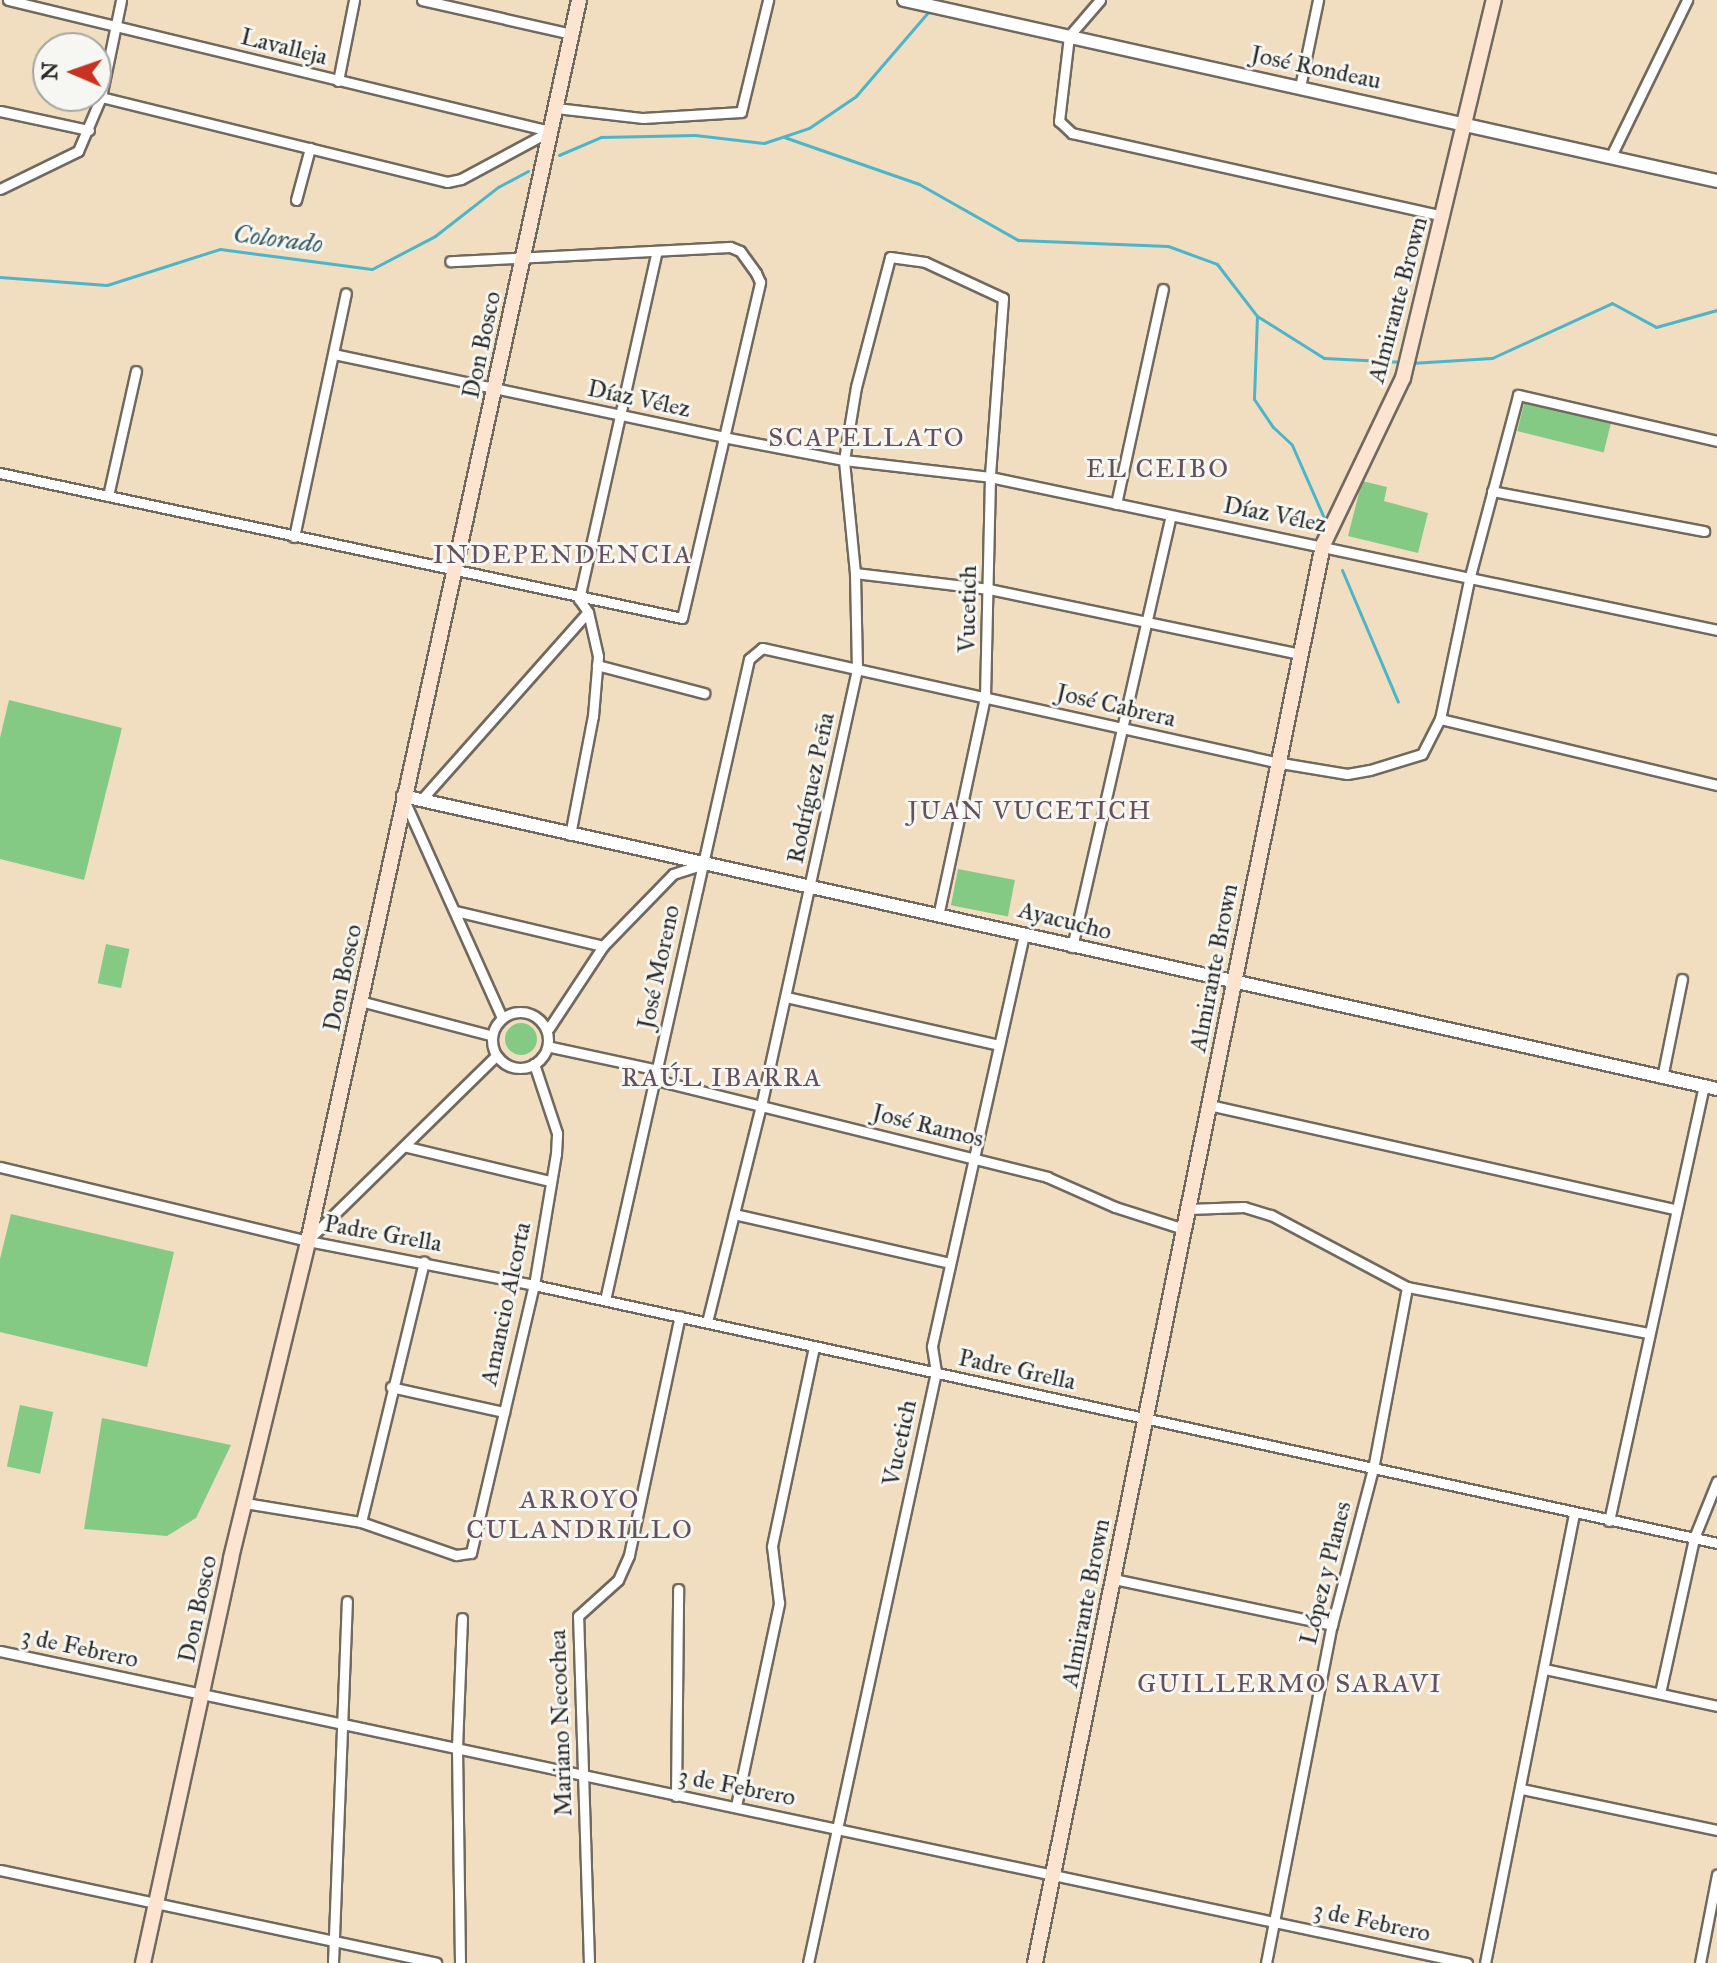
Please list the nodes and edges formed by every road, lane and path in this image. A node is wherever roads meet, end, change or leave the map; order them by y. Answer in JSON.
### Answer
{"nodes":[{"id":1,"x":8,"y":0,"type":"edge"},
{"id":2,"x":121,"y":0,"type":"edge"},
{"id":3,"x":354,"y":0,"type":"edge"},
{"id":4,"x":422,"y":0,"type":"edge"},
{"id":5,"x":579,"y":0,"type":"edge"},
{"id":6,"x":768,"y":0,"type":"edge"},
{"id":7,"x":904,"y":0,"type":"edge"},
{"id":8,"x":1100,"y":0,"type":"edge"},
{"id":9,"x":1318,"y":0,"type":"edge"},
{"id":10,"x":1494,"y":0,"type":"edge"},
{"id":11,"x":1687,"y":0,"type":"edge"},
{"id":12,"x":116,"y":25,"type":"junction"},
{"id":13,"x":572,"y":34,"type":"junction"},
{"id":14,"x":1069,"y":36,"type":"junction"},
{"id":15,"x":112,"y":44,"type":"edge"},
{"id":16,"x":338,"y":81,"type":"junction"},
{"id":17,"x":1300,"y":87,"type":"junction"},
{"id":18,"x":112,"y":100,"type":"edge"},
{"id":19,"x":556,"y":108,"type":"junction"},
{"id":20,"x":0,"y":111,"type":"edge"},
{"id":21,"x":96,"y":112,"type":"edge"},
{"id":22,"x":1467,"y":123,"type":"junction"},
{"id":23,"x":89,"y":130,"type":"junction"},
{"id":24,"x":550,"y":131,"type":"junction"},
{"id":25,"x":310,"y":148,"type":"junction"},
{"id":26,"x":1611,"y":156,"type":"junction"},
{"id":27,"x":1717,"y":181,"type":"edge"},
{"id":28,"x":0,"y":189,"type":"edge"},
{"id":29,"x":296,"y":200,"type":"dead end"},
{"id":30,"x":1443,"y":216,"type":"junction"},
{"id":31,"x":656,"y":254,"type":"junction"},
{"id":32,"x":450,"y":261,"type":"dead end"},
{"id":33,"x":522,"y":261,"type":"junction"},
{"id":34,"x":1163,"y":289,"type":"dead end"},
{"id":35,"x":346,"y":293,"type":"dead end"},
{"id":36,"x":1003,"y":298,"type":"joint"},
{"id":37,"x":334,"y":354,"type":"junction"},
{"id":38,"x":136,"y":371,"type":"dead end"},
{"id":39,"x":495,"y":388,"type":"junction"},
{"id":40,"x":620,"y":416,"type":"junction"},
{"id":41,"x":723,"y":437,"type":"junction"},
{"id":42,"x":1717,"y":441,"type":"edge"},
{"id":43,"x":844,"y":460,"type":"junction"},
{"id":44,"x":0,"y":473,"type":"edge"},
{"id":45,"x":990,"y":477,"type":"junction"},
{"id":46,"x":1492,"y":491,"type":"junction"},
{"id":47,"x":108,"y":496,"type":"junction"},
{"id":48,"x":1116,"y":504,"type":"junction"},
{"id":49,"x":1171,"y":516,"type":"junction"},
{"id":50,"x":1704,"y":531,"type":"dead end"},
{"id":51,"x":294,"y":537,"type":"junction"},
{"id":52,"x":1323,"y":545,"type":"junction"},
{"id":53,"x":454,"y":572,"type":"junction"},
{"id":54,"x":855,"y":573,"type":"junction"},
{"id":55,"x":1470,"y":576,"type":"junction"},
{"id":56,"x":989,"y":589,"type":"junction"},
{"id":57,"x":579,"y":599,"type":"junction"},
{"id":58,"x":588,"y":612,"type":"junction"},
{"id":59,"x":1148,"y":620,"type":"junction"},
{"id":60,"x":1717,"y":630,"type":"edge"},
{"id":61,"x":762,"y":648,"type":"joint"},
{"id":62,"x":1299,"y":654,"type":"junction"},
{"id":63,"x":597,"y":665,"type":"junction"},
{"id":64,"x":857,"y":669,"type":"junction"},
{"id":65,"x":704,"y":693,"type":"dead end"},
{"id":66,"x":985,"y":697,"type":"junction"},
{"id":67,"x":1440,"y":719,"type":"junction"},
{"id":68,"x":1123,"y":729,"type":"junction"},
{"id":69,"x":1275,"y":762,"type":"junction"},
{"id":70,"x":1717,"y":785,"type":"edge"},
{"id":71,"x":403,"y":796,"type":"junction"},
{"id":72,"x":421,"y":800,"type":"junction"},
{"id":73,"x":570,"y":835,"type":"junction"},
{"id":74,"x":700,"y":865,"type":"junction"},
{"id":75,"x":810,"y":887,"type":"junction"},
{"id":76,"x":455,"y":911,"type":"junction"},
{"id":77,"x":938,"y":916,"type":"junction"},
{"id":78,"x":1024,"y":933,"type":"junction"},
{"id":79,"x":603,"y":946,"type":"junction"},
{"id":80,"x":1072,"y":947,"type":"junction"},
{"id":81,"x":1682,"y":979,"type":"dead end"},
{"id":82,"x":1235,"y":983,"type":"junction"},
{"id":83,"x":786,"y":997,"type":"junction"},
{"id":84,"x":360,"y":1001,"type":"junction"},
{"id":85,"x":502,"y":1018,"type":"junction"},
{"id":86,"x":549,"y":1028,"type":"junction"},
{"id":87,"x":490,"y":1035,"type":"junction"},
{"id":88,"x":999,"y":1045,"type":"junction"},
{"id":89,"x":551,"y":1047,"type":"junction"},
{"id":90,"x":496,"y":1056,"type":"junction"},
{"id":91,"x":534,"y":1064,"type":"junction"},
{"id":92,"x":657,"y":1075,"type":"junction"},
{"id":93,"x":1662,"y":1078,"type":"junction"},
{"id":94,"x":1710,"y":1088,"type":"edge"},
{"id":95,"x":1209,"y":1105,"type":"junction"},
{"id":96,"x":761,"y":1106,"type":"junction"},
{"id":97,"x":407,"y":1147,"type":"junction"},
{"id":98,"x":974,"y":1158,"type":"junction"},
{"id":99,"x":0,"y":1167,"type":"edge"},
{"id":100,"x":550,"y":1181,"type":"junction"},
{"id":101,"x":1188,"y":1209,"type":"junction"},
{"id":102,"x":1675,"y":1209,"type":"junction"},
{"id":103,"x":734,"y":1214,"type":"junction"},
{"id":104,"x":1184,"y":1229,"type":"junction"},
{"id":105,"x":308,"y":1241,"type":"junction"},
{"id":106,"x":424,"y":1261,"type":"junction"},
{"id":107,"x":950,"y":1263,"type":"junction"},
{"id":108,"x":534,"y":1285,"type":"junction"},
{"id":109,"x":1407,"y":1287,"type":"junction"},
{"id":110,"x":605,"y":1300,"type":"junction"},
{"id":111,"x":680,"y":1316,"type":"junction"},
{"id":112,"x":707,"y":1322,"type":"junction"},
{"id":113,"x":1648,"y":1333,"type":"junction"},
{"id":114,"x":814,"y":1346,"type":"junction"},
{"id":115,"x":936,"y":1372,"type":"junction"},
{"id":116,"x":391,"y":1387,"type":"junction"},
{"id":117,"x":504,"y":1412,"type":"junction"},
{"id":118,"x":1144,"y":1418,"type":"junction"},
{"id":119,"x":1373,"y":1469,"type":"junction"},
{"id":120,"x":1717,"y":1481,"type":"edge"},
{"id":121,"x":245,"y":1503,"type":"junction"},
{"id":122,"x":1574,"y":1515,"type":"junction"},
{"id":123,"x":1609,"y":1521,"type":"junction"},
{"id":124,"x":361,"y":1522,"type":"junction"},
{"id":125,"x":1694,"y":1538,"type":"junction"},
{"id":126,"x":1717,"y":1543,"type":"edge"},
{"id":127,"x":1114,"y":1579,"type":"junction"},
{"id":128,"x":678,"y":1589,"type":"dead end"},
{"id":129,"x":347,"y":1601,"type":"dead end"},
{"id":130,"x":462,"y":1618,"type":"dead end"},
{"id":131,"x":1332,"y":1625,"type":"junction"},
{"id":132,"x":0,"y":1651,"type":"edge"},
{"id":133,"x":1545,"y":1669,"type":"junction"},
{"id":134,"x":1660,"y":1693,"type":"junction"},
{"id":135,"x":203,"y":1695,"type":"junction"},
{"id":136,"x":1717,"y":1706,"type":"edge"},
{"id":137,"x":339,"y":1722,"type":"junction"},
{"id":138,"x":457,"y":1748,"type":"junction"},
{"id":139,"x":583,"y":1777,"type":"junction"},
{"id":140,"x":1522,"y":1789,"type":"junction"},
{"id":141,"x":676,"y":1796,"type":"junction"},
{"id":142,"x":736,"y":1806,"type":"junction"},
{"id":143,"x":836,"y":1826,"type":"junction"},
{"id":144,"x":1717,"y":1830,"type":"edge"},
{"id":145,"x":0,"y":1870,"type":"edge"},
{"id":146,"x":1053,"y":1874,"type":"junction"},
{"id":147,"x":1717,"y":1875,"type":"edge"},
{"id":148,"x":158,"y":1900,"type":"junction"},
{"id":149,"x":1275,"y":1921,"type":"junction"},
{"id":150,"x":334,"y":1942,"type":"junction"},
{"id":151,"x":143,"y":1963,"type":"edge"},
{"id":152,"x":333,"y":1963,"type":"edge"},
{"id":153,"x":436,"y":1963,"type":"edge"},
{"id":154,"x":460,"y":1963,"type":"edge"},
{"id":155,"x":589,"y":1963,"type":"edge"},
{"id":156,"x":808,"y":1963,"type":"edge"},
{"id":157,"x":1035,"y":1963,"type":"edge"},
{"id":158,"x":1266,"y":1963,"type":"edge"},
{"id":159,"x":1467,"y":1963,"type":"edge"},
{"id":160,"x":1485,"y":1963,"type":"edge"},
{"id":161,"x":1700,"y":1963,"type":"edge"}],
"edges":[{"from":1,"to":12,"type":"street","name":"Lavalleja"},
{"from":2,"to":12,"type":"street"},
{"from":3,"to":16,"type":"street"},
{"from":4,"to":13,"type":"street"},
{"from":5,"to":13,"type":"main road","name":"Don Bosco"},
{"from":6,"to":19,"type":"street"},
{"from":7,"to":14,"type":"street","name":"José Rondeau"},
{"from":8,"to":14,"type":"street"},
{"from":9,"to":17,"type":"street"},
{"from":10,"to":22,"type":"main road","name":"Almirante Brown"},
{"from":11,"to":26,"type":"street"},
{"from":12,"to":15,"type":"street"},
{"from":12,"to":16,"type":"street","name":"Lavalleja"},
{"from":13,"to":19,"type":"main road","name":"Don Bosco"},
{"from":14,"to":17,"type":"street","name":"José Rondeau"},
{"from":14,"to":30,"type":"street"},
{"from":16,"to":24,"type":"street","name":"Lavalleja"},
{"from":17,"to":22,"type":"street","name":"José Rondeau"},
{"from":18,"to":25,"type":"street"},
{"from":19,"to":24,"type":"main road","name":"Don Bosco"},
{"from":20,"to":23,"type":"street"},
{"from":21,"to":23,"type":"street"},
{"from":22,"to":26,"type":"street","name":"José Rondeau"},
{"from":22,"to":30,"type":"main road","name":"Almirante Brown"},
{"from":23,"to":28,"type":"street"},
{"from":24,"to":25,"type":"street"},
{"from":24,"to":33,"type":"main road","name":"Don Bosco"},
{"from":25,"to":29,"type":"street"},
{"from":26,"to":27,"type":"street","name":"José Rondeau"},
{"from":30,"to":52,"type":"main road","name":"Almirante Brown"},
{"from":31,"to":33,"type":"street"},
{"from":31,"to":40,"type":"street"},
{"from":31,"to":41,"type":"street"},
{"from":32,"to":33,"type":"street"},
{"from":33,"to":39,"type":"main road","name":"Don Bosco"},
{"from":34,"to":48,"type":"street"},
{"from":35,"to":37,"type":"street"},
{"from":36,"to":43,"type":"street","name":"Rodríguez Peña"},
{"from":36,"to":45,"type":"street","name":"Vucetich"},
{"from":37,"to":39,"type":"street","name":"Díaz Vélez"},
{"from":37,"to":51,"type":"street"},
{"from":38,"to":47,"type":"street"},
{"from":39,"to":40,"type":"street","name":"Díaz Vélez"},
{"from":39,"to":53,"type":"main road","name":"Don Bosco"},
{"from":40,"to":41,"type":"street","name":"Díaz Vélez"},
{"from":40,"to":57,"type":"street"},
{"from":41,"to":43,"type":"street","name":"Díaz Vélez"},
{"from":41,"to":57,"type":"street"},
{"from":42,"to":46,"type":"street","name":"José Cabrera"},
{"from":43,"to":45,"type":"street","name":"Díaz Vélez"},
{"from":43,"to":54,"type":"street","name":"Rodríguez Peña"},
{"from":44,"to":47,"type":"street"},
{"from":45,"to":48,"type":"street","name":"Díaz Vélez"},
{"from":45,"to":56,"type":"street","name":"Vucetich"},
{"from":46,"to":50,"type":"street"},
{"from":46,"to":55,"type":"street","name":"José Cabrera"},
{"from":47,"to":51,"type":"street"},
{"from":48,"to":49,"type":"street","name":"Díaz Vélez"},
{"from":49,"to":52,"type":"street","name":"Díaz Vélez"},
{"from":49,"to":59,"type":"street"},
{"from":51,"to":53,"type":"street"},
{"from":52,"to":55,"type":"street","name":"Díaz Vélez"},
{"from":52,"to":62,"type":"main road","name":"Almirante Brown"},
{"from":53,"to":57,"type":"street"},
{"from":53,"to":71,"type":"main road","name":"Don Bosco"},
{"from":54,"to":56,"type":"street"},
{"from":54,"to":64,"type":"street","name":"Rodríguez Peña"},
{"from":55,"to":60,"type":"street","name":"Díaz Vélez"},
{"from":55,"to":67,"type":"street","name":"José Cabrera"},
{"from":56,"to":59,"type":"street"},
{"from":56,"to":66,"type":"street","name":"Vucetich"},
{"from":57,"to":58,"type":"street"},
{"from":58,"to":63,"type":"street"},
{"from":58,"to":72,"type":"street"},
{"from":59,"to":62,"type":"street"},
{"from":59,"to":68,"type":"street"},
{"from":61,"to":64,"type":"street","name":"José Cabrera"},
{"from":61,"to":74,"type":"street","name":"José Moreno"},
{"from":62,"to":69,"type":"main road","name":"Almirante Brown"},
{"from":63,"to":65,"type":"street"},
{"from":63,"to":73,"type":"street"},
{"from":64,"to":66,"type":"street","name":"José Cabrera"},
{"from":64,"to":75,"type":"street","name":"Rodríguez Peña"},
{"from":66,"to":68,"type":"street","name":"José Cabrera"},
{"from":66,"to":77,"type":"street","name":"Vucetich"},
{"from":67,"to":69,"type":"street","name":"José Cabrera"},
{"from":67,"to":70,"type":"street"},
{"from":68,"to":69,"type":"street","name":"José Cabrera"},
{"from":68,"to":80,"type":"street"},
{"from":69,"to":82,"type":"main road","name":"Almirante Brown"},
{"from":71,"to":72,"type":"street","name":"Ayacucho"},
{"from":71,"to":76,"type":"street"},
{"from":71,"to":84,"type":"main road","name":"Don Bosco"},
{"from":72,"to":73,"type":"street","name":"Ayacucho"},
{"from":73,"to":74,"type":"street","name":"Ayacucho"},
{"from":74,"to":75,"type":"street","name":"Ayacucho"},
{"from":74,"to":79,"type":"street"},
{"from":74,"to":92,"type":"street","name":"José Moreno"},
{"from":75,"to":77,"type":"street","name":"Ayacucho"},
{"from":75,"to":83,"type":"street","name":"Rodríguez Peña"},
{"from":76,"to":79,"type":"street"},
{"from":76,"to":85,"type":"street"},
{"from":77,"to":78,"type":"street","name":"Ayacucho"},
{"from":78,"to":80,"type":"street","name":"Ayacucho"},
{"from":78,"to":88,"type":"street","name":"Vucetich"},
{"from":79,"to":86,"type":"street"},
{"from":80,"to":82,"type":"street","name":"Ayacucho"},
{"from":81,"to":93,"type":"street"},
{"from":82,"to":93,"type":"street","name":"Ayacucho"},
{"from":82,"to":95,"type":"main road","name":"Almirante Brown"},
{"from":83,"to":88,"type":"street"},
{"from":83,"to":96,"type":"street","name":"Rodríguez Peña"},
{"from":84,"to":87,"type":"street"},
{"from":84,"to":105,"type":"main road","name":"Don Bosco"},
{"from":85,"to":86,"type":"street"},
{"from":85,"to":87,"type":"street"},
{"from":86,"to":89,"type":"street"},
{"from":87,"to":90,"type":"street"},
{"from":88,"to":98,"type":"street","name":"Vucetich"},
{"from":89,"to":91,"type":"street"},
{"from":89,"to":92,"type":"street","name":"José Ramos"},
{"from":90,"to":91,"type":"street"},
{"from":90,"to":97,"type":"street"},
{"from":91,"to":100,"type":"street","name":"Amancio Alcorta"},
{"from":92,"to":96,"type":"street","name":"José Ramos"},
{"from":92,"to":110,"type":"street","name":"José Moreno"},
{"from":93,"to":94,"type":"street","name":"Ayacucho"},
{"from":94,"to":102,"type":"street"},
{"from":95,"to":101,"type":"main road","name":"Almirante Brown"},
{"from":95,"to":102,"type":"street"},
{"from":96,"to":98,"type":"street","name":"José Ramos"},
{"from":96,"to":103,"type":"street","name":"Rodríguez Peña"},
{"from":97,"to":100,"type":"street"},
{"from":97,"to":105,"type":"street"},
{"from":98,"to":104,"type":"street","name":"José Ramos"},
{"from":98,"to":107,"type":"street","name":"Vucetich"},
{"from":99,"to":105,"type":"street","name":"Padre Grella"},
{"from":100,"to":108,"type":"street","name":"Amancio Alcorta"},
{"from":101,"to":104,"type":"main road","name":"Almirante Brown"},
{"from":101,"to":109,"type":"street"},
{"from":102,"to":113,"type":"street"},
{"from":103,"to":107,"type":"street"},
{"from":103,"to":112,"type":"street","name":"Rodríguez Peña"},
{"from":104,"to":118,"type":"main road","name":"Almirante Brown"},
{"from":105,"to":106,"type":"street","name":"Padre Grella"},
{"from":105,"to":121,"type":"main road","name":"Don Bosco"},
{"from":106,"to":108,"type":"street","name":"Padre Grella"},
{"from":106,"to":116,"type":"street"},
{"from":107,"to":115,"type":"street","name":"Vucetich"},
{"from":108,"to":110,"type":"street","name":"Padre Grella"},
{"from":108,"to":117,"type":"street","name":"Amancio Alcorta"},
{"from":109,"to":113,"type":"street"},
{"from":109,"to":119,"type":"street","name":"López y Planes"},
{"from":110,"to":111,"type":"street","name":"Padre Grella"},
{"from":111,"to":112,"type":"street","name":"Padre Grella"},
{"from":111,"to":139,"type":"street","name":"Mariano Necochea"},
{"from":112,"to":114,"type":"street","name":"Padre Grella"},
{"from":113,"to":123,"type":"street"},
{"from":114,"to":115,"type":"street","name":"Padre Grella"},
{"from":114,"to":142,"type":"street"},
{"from":115,"to":118,"type":"street","name":"Padre Grella"},
{"from":115,"to":143,"type":"street","name":"Vucetich"},
{"from":116,"to":117,"type":"street"},
{"from":116,"to":124,"type":"street"},
{"from":117,"to":124,"type":"street","name":"Amancio Alcorta"},
{"from":118,"to":119,"type":"street","name":"Padre Grella"},
{"from":118,"to":127,"type":"main road","name":"Almirante Brown"},
{"from":119,"to":122,"type":"street","name":"Padre Grella"},
{"from":119,"to":131,"type":"street","name":"López y Planes"},
{"from":120,"to":125,"type":"street"},
{"from":121,"to":124,"type":"street"},
{"from":121,"to":135,"type":"main road","name":"Don Bosco"},
{"from":122,"to":123,"type":"street","name":"Padre Grella"},
{"from":122,"to":133,"type":"street"},
{"from":123,"to":125,"type":"street","name":"Padre Grella"},
{"from":125,"to":126,"type":"street","name":"Padre Grella"},
{"from":125,"to":134,"type":"street"},
{"from":127,"to":131,"type":"street"},
{"from":127,"to":146,"type":"main road","name":"Almirante Brown"},
{"from":128,"to":141,"type":"street"},
{"from":129,"to":137,"type":"street"},
{"from":130,"to":138,"type":"street"},
{"from":131,"to":149,"type":"street","name":"López y Planes"},
{"from":132,"to":135,"type":"street","name":"3 de Febrero"},
{"from":133,"to":134,"type":"street"},
{"from":133,"to":140,"type":"street"},
{"from":134,"to":136,"type":"street"},
{"from":135,"to":137,"type":"street","name":"3 de Febrero"},
{"from":135,"to":148,"type":"main road","name":"Don Bosco"},
{"from":137,"to":138,"type":"street","name":"3 de Febrero"},
{"from":137,"to":150,"type":"street"},
{"from":138,"to":139,"type":"street","name":"3 de Febrero"},
{"from":138,"to":154,"type":"street"},
{"from":139,"to":141,"type":"street","name":"3 de Febrero"},
{"from":139,"to":155,"type":"street","name":"Mariano Necochea"},
{"from":140,"to":144,"type":"street"},
{"from":140,"to":160,"type":"street"},
{"from":141,"to":142,"type":"street","name":"3 de Febrero"},
{"from":142,"to":143,"type":"street","name":"3 de Febrero"},
{"from":143,"to":146,"type":"street","name":"3 de Febrero"},
{"from":143,"to":156,"type":"street","name":"Vucetich"},
{"from":145,"to":148,"type":"street"},
{"from":146,"to":149,"type":"street","name":"3 de Febrero"},
{"from":146,"to":157,"type":"main road","name":"Almirante Brown"},
{"from":147,"to":161,"type":"street"},
{"from":148,"to":150,"type":"street"},
{"from":148,"to":151,"type":"main road","name":"Don Bosco"},
{"from":149,"to":158,"type":"street","name":"López y Planes"},
{"from":149,"to":159,"type":"street","name":"3 de Febrero"},
{"from":150,"to":152,"type":"street"},
{"from":150,"to":153,"type":"street"}]}
